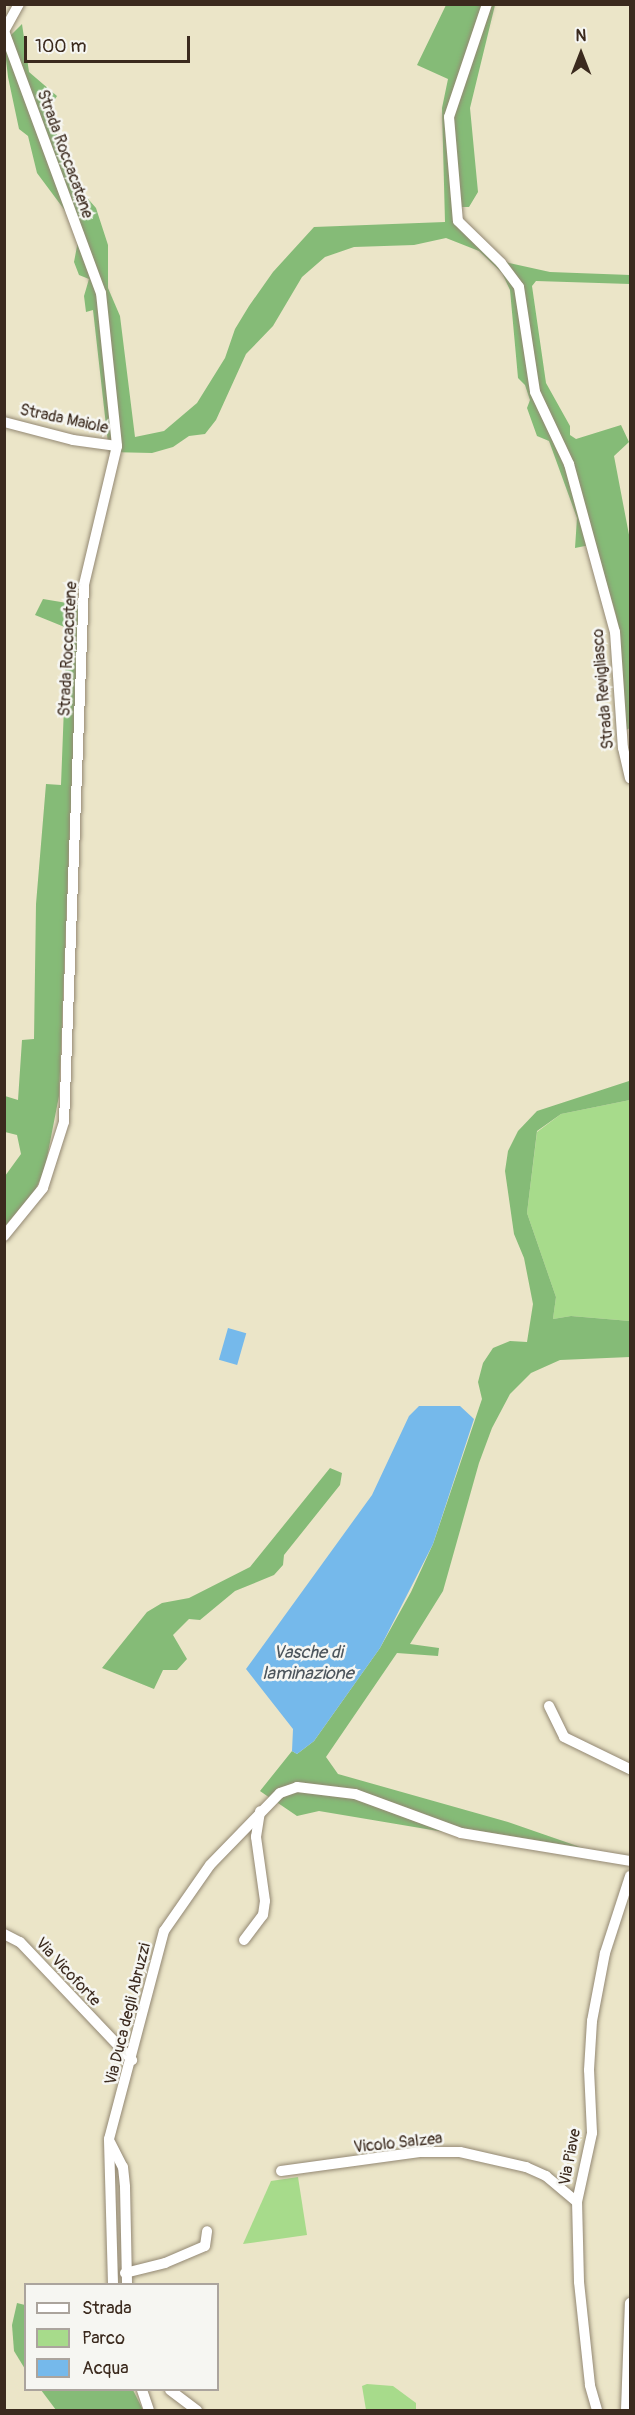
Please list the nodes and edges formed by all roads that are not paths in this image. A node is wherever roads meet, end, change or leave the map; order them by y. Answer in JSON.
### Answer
{"nodes":[{"id":1,"x":19,"y":4,"type":"edge"},
{"id":2,"x":488,"y":4,"type":"edge"},
{"id":3,"x":4,"y":31,"type":"edge"},
{"id":4,"x":4,"y":422,"type":"edge"},
{"id":5,"x":117,"y":446,"type":"junction"},
{"id":6,"x":630,"y":778,"type":"edge"},
{"id":7,"x":4,"y":1236,"type":"edge"},
{"id":8,"x":549,"y":1706,"type":"dead end"},
{"id":9,"x":630,"y":1769,"type":"edge"},
{"id":10,"x":260,"y":1810,"type":"junction"},
{"id":11,"x":630,"y":1861,"type":"edge"},
{"id":12,"x":630,"y":1876,"type":"edge"},
{"id":13,"x":4,"y":1934,"type":"edge"},
{"id":14,"x":244,"y":1940,"type":"dead end"},
{"id":15,"x":132,"y":2060,"type":"junction"},
{"id":16,"x":109,"y":2139,"type":"junction"},
{"id":17,"x":281,"y":2171,"type":"dead end"},
{"id":18,"x":576,"y":2202,"type":"junction"},
{"id":19,"x":207,"y":2232,"type":"dead end"},
{"id":20,"x":126,"y":2279,"type":"edge"},
{"id":21,"x":113,"y":2283,"type":"edge"},
{"id":22,"x":630,"y":2302,"type":"edge"},
{"id":23,"x":142,"y":2391,"type":"edge"},
{"id":24,"x":171,"y":2391,"type":"edge"},
{"id":25,"x":149,"y":2410,"type":"edge"},
{"id":26,"x":197,"y":2410,"type":"edge"},
{"id":27,"x":597,"y":2410,"type":"edge"},
{"id":28,"x":626,"y":2410,"type":"edge"}],
"edges":[{"from":1,"to":3,"type":"street","name":"Strada Roccacatene"},
{"from":2,"to":6,"type":"street","name":"Strada Revigliasco"},
{"from":3,"to":5,"type":"street","name":"Strada Roccacatene"},
{"from":4,"to":5,"type":"street","name":"Strada Maiole"},
{"from":5,"to":7,"type":"street","name":"Strada Roccacatene"},
{"from":8,"to":9,"type":"street"},
{"from":10,"to":11,"type":"street","name":"Via Duca degli Abruzzi"},
{"from":10,"to":14,"type":"street"},
{"from":10,"to":15,"type":"street","name":"Via Duca degli Abruzzi"},
{"from":12,"to":18,"type":"street","name":"Via Piave"},
{"from":13,"to":15,"type":"street","name":"Via Vicoforte"},
{"from":15,"to":16,"type":"street","name":"Via Duca degli Abruzzi"},
{"from":16,"to":20,"type":"street"},
{"from":16,"to":21,"type":"street","name":"Via Duca degli Abruzzi"},
{"from":17,"to":18,"type":"street","name":"Vicolo Salzea"},
{"from":18,"to":27,"type":"street","name":"Via Piave"},
{"from":19,"to":20,"type":"street"},
{"from":22,"to":28,"type":"street"},
{"from":23,"to":25,"type":"street"},
{"from":24,"to":26,"type":"street"}]}
